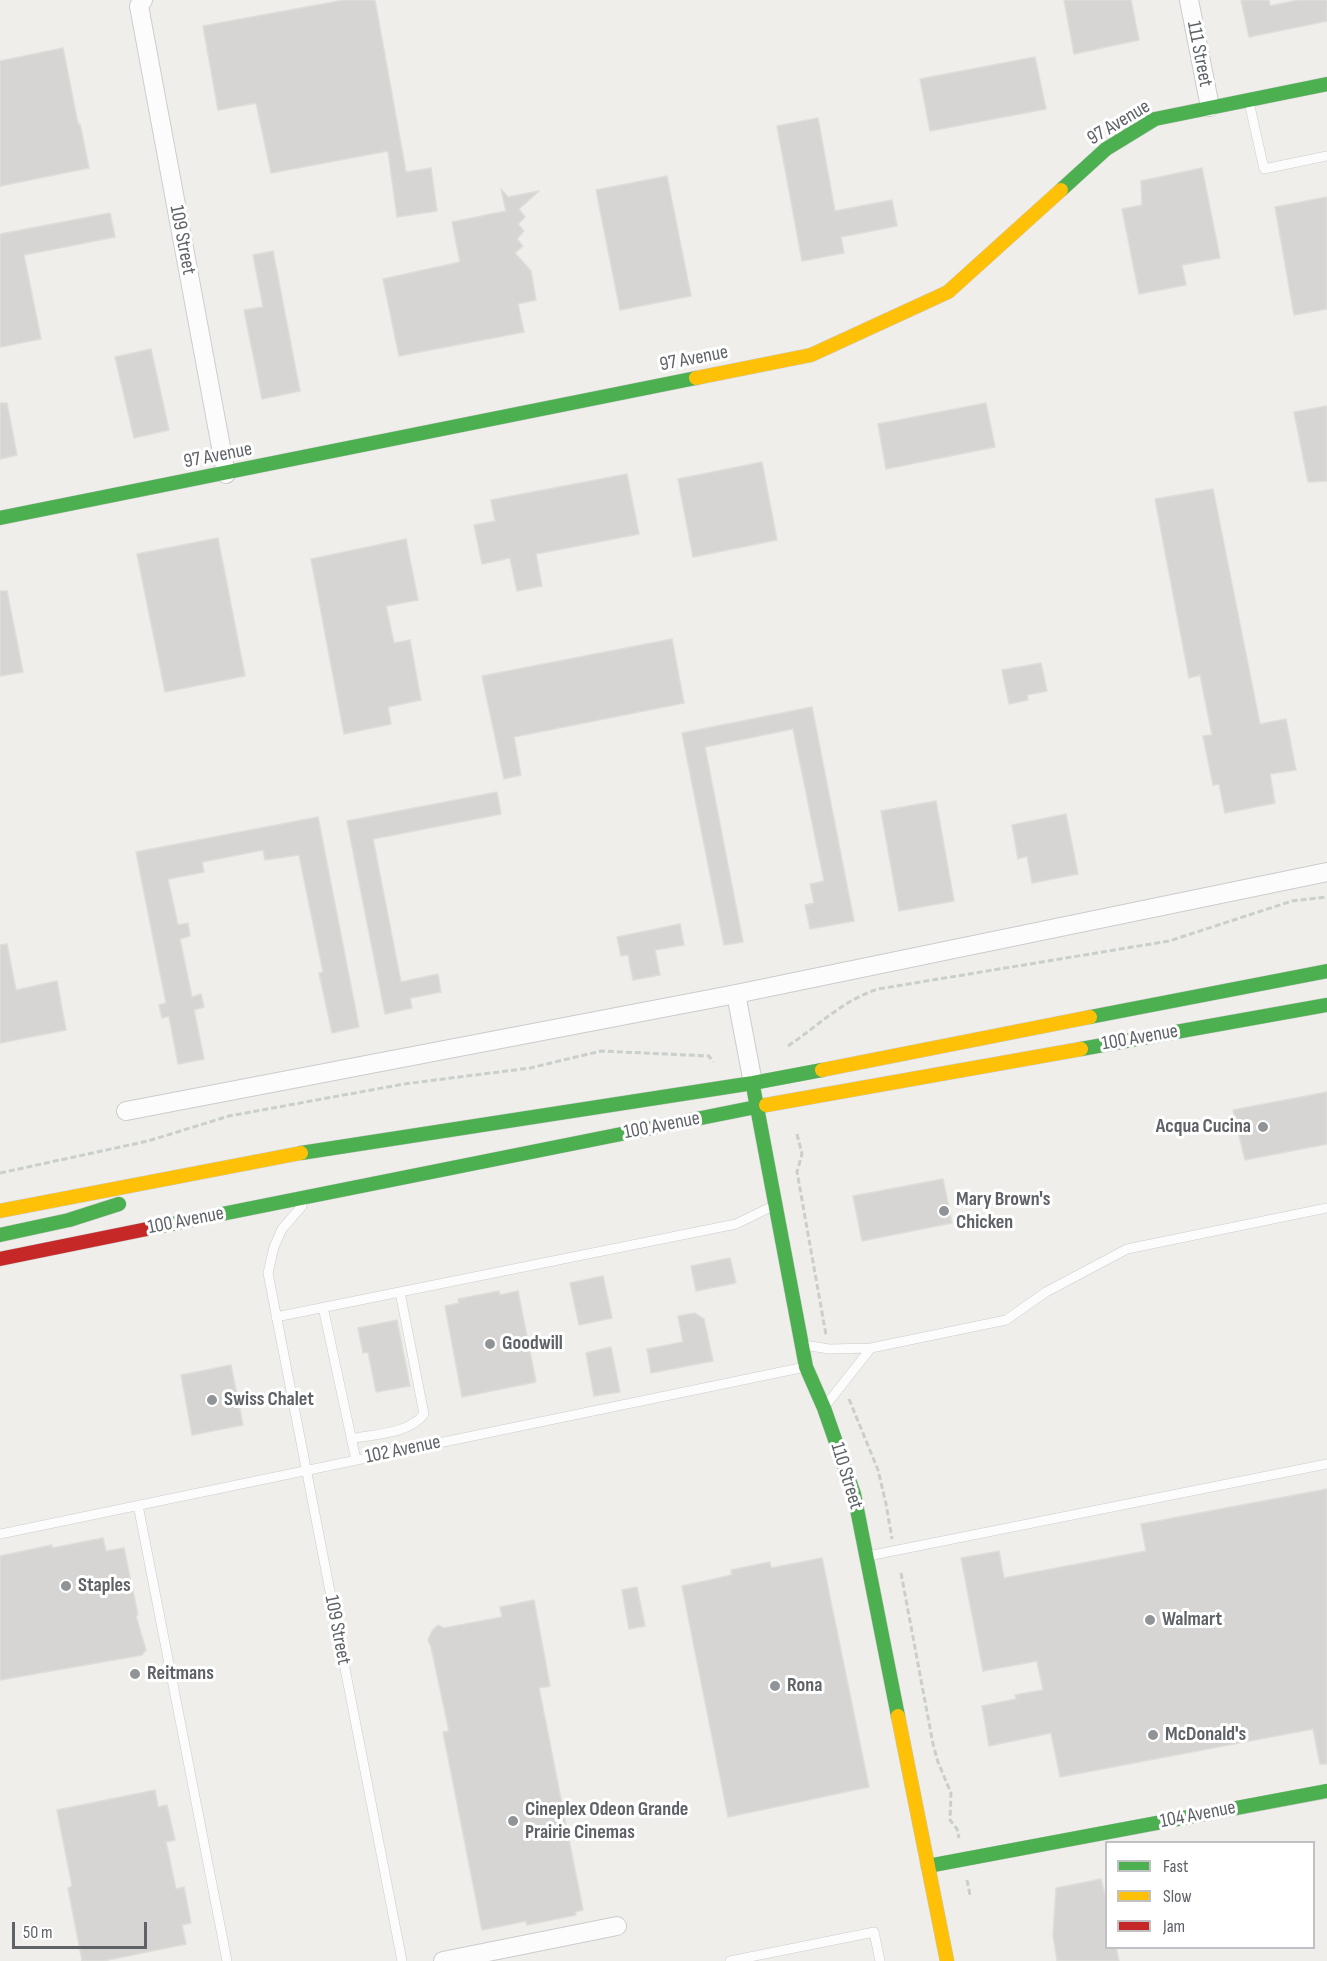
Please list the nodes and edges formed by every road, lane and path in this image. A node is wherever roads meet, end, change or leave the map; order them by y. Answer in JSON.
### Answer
{"nodes":[{"id":1,"x":1189,"y":0,"type":"edge"},
{"id":2,"x":141,"y":3,"type":"edge"},
{"id":3,"x":1326,"y":88,"type":"edge"},
{"id":4,"x":1249,"y":99,"type":"junction"},
{"id":5,"x":1210,"y":107,"type":"junction"},
{"id":6,"x":1327,"y":156,"type":"edge"},
{"id":7,"x":226,"y":474,"type":"junction"},
{"id":8,"x":0,"y":518,"type":"edge"},
{"id":9,"x":1327,"y":872,"type":"edge"},
{"id":10,"x":1327,"y":897,"type":"edge"},
{"id":11,"x":1327,"y":971,"type":"edge"},
{"id":12,"x":736,"y":994,"type":"junction"},
{"id":13,"x":1327,"y":1005,"type":"edge"},
{"id":14,"x":789,"y":1046,"type":"dead end"},
{"id":15,"x":713,"y":1062,"type":"dead end"},
{"id":16,"x":753,"y":1083,"type":"junction"},
{"id":17,"x":758,"y":1107,"type":"junction"},
{"id":18,"x":126,"y":1112,"type":"dead end"},
{"id":19,"x":797,"y":1134,"type":"dead end"},
{"id":20,"x":309,"y":1152,"type":"junction"},
{"id":21,"x":0,"y":1173,"type":"edge"},
{"id":22,"x":315,"y":1195,"type":"junction"},
{"id":23,"x":776,"y":1204,"type":"junction"},
{"id":24,"x":1327,"y":1208,"type":"edge"},
{"id":25,"x":0,"y":1211,"type":"edge"},
{"id":26,"x":0,"y":1235,"type":"edge"},
{"id":27,"x":76,"y":1244,"type":"junction"},
{"id":28,"x":0,"y":1259,"type":"edge"},
{"id":29,"x":0,"y":1274,"type":"edge"},
{"id":30,"x":400,"y":1292,"type":"junction"},
{"id":31,"x":323,"y":1307,"type":"junction"},
{"id":32,"x":276,"y":1317,"type":"junction"},
{"id":33,"x":827,"y":1340,"type":"dead end"},
{"id":34,"x":802,"y":1344,"type":"junction"},
{"id":35,"x":871,"y":1348,"type":"junction"},
{"id":36,"x":806,"y":1367,"type":"junction"},
{"id":37,"x":849,"y":1399,"type":"dead end"},
{"id":38,"x":824,"y":1408,"type":"junction"},
{"id":39,"x":351,"y":1439,"type":"junction"},
{"id":40,"x":356,"y":1460,"type":"junction"},
{"id":41,"x":1327,"y":1464,"type":"edge"},
{"id":42,"x":306,"y":1470,"type":"junction"},
{"id":43,"x":138,"y":1505,"type":"junction"},
{"id":44,"x":0,"y":1534,"type":"edge"},
{"id":45,"x":892,"y":1539,"type":"dead end"},
{"id":46,"x":866,"y":1556,"type":"junction"},
{"id":47,"x":901,"y":1574,"type":"dead end"},
{"id":48,"x":1327,"y":1791,"type":"edge"},
{"id":49,"x":963,"y":1859,"type":"junction"},
{"id":50,"x":928,"y":1866,"type":"junction"},
{"id":51,"x":970,"y":1895,"type":"dead end"},
{"id":52,"x":616,"y":1926,"type":"dead end"},
{"id":53,"x":227,"y":1961,"type":"edge"},
{"id":54,"x":402,"y":1961,"type":"edge"},
{"id":55,"x":443,"y":1961,"type":"edge"},
{"id":56,"x":730,"y":1961,"type":"edge"},
{"id":57,"x":880,"y":1961,"type":"edge"},
{"id":58,"x":947,"y":1961,"type":"edge"}],
"edges":[{"from":1,"to":5,"type":"street","name":"111 Street"},
{"from":2,"to":7,"type":"street","name":"109 Street"},
{"from":3,"to":4,"type":"main road","name":"97 Avenue"},
{"from":4,"to":5,"type":"main road","name":"97 Avenue"},
{"from":4,"to":6,"type":"lane"},
{"from":5,"to":7,"type":"main road","name":"97 Avenue"},
{"from":7,"to":8,"type":"main road","name":"97 Avenue"},
{"from":9,"to":12,"type":"street"},
{"from":10,"to":14,"type":"path"},
{"from":11,"to":16,"type":"main road","name":"100 Avenue"},
{"from":12,"to":16,"type":"street","name":"110 Street"},
{"from":12,"to":18,"type":"street"},
{"from":13,"to":17,"type":"main road","name":"100 Avenue"},
{"from":15,"to":21,"type":"path"},
{"from":16,"to":17,"type":"main road","name":"110 Street"},
{"from":16,"to":20,"type":"main road","name":"100 Avenue"},
{"from":17,"to":22,"type":"main road","name":"100 Avenue"},
{"from":17,"to":23,"type":"main road","name":"110 Street"},
{"from":19,"to":33,"type":"path"},
{"from":20,"to":25,"type":"main road","name":"100 Avenue"},
{"from":20,"to":26,"type":"main road"},
{"from":22,"to":27,"type":"main road","name":"100 Avenue"},
{"from":22,"to":32,"type":"lane","name":"109 Street"},
{"from":23,"to":30,"type":"lane"},
{"from":23,"to":34,"type":"main road","name":"110 Street"},
{"from":24,"to":35,"type":"lane"},
{"from":27,"to":28,"type":"main road","name":"100 Avenue"},
{"from":27,"to":29,"type":"main road"},
{"from":30,"to":31,"type":"lane"},
{"from":30,"to":39,"type":"lane"},
{"from":31,"to":32,"type":"lane"},
{"from":31,"to":39,"type":"lane"},
{"from":32,"to":42,"type":"lane","name":"109 Street"},
{"from":34,"to":35,"type":"lane"},
{"from":34,"to":36,"type":"main road","name":"110 Street"},
{"from":35,"to":38,"type":"lane"},
{"from":36,"to":38,"type":"main road","name":"110 Street"},
{"from":36,"to":40,"type":"lane","name":"102 Avenue"},
{"from":37,"to":45,"type":"path"},
{"from":38,"to":46,"type":"main road","name":"110 Street"},
{"from":39,"to":40,"type":"lane"},
{"from":40,"to":42,"type":"lane","name":"102 Avenue"},
{"from":41,"to":46,"type":"lane"},
{"from":42,"to":43,"type":"lane","name":"102 Avenue"},
{"from":42,"to":54,"type":"lane","name":"109 Street"},
{"from":43,"to":44,"type":"lane","name":"102 Avenue"},
{"from":43,"to":53,"type":"lane"},
{"from":46,"to":50,"type":"main road","name":"110 Street"},
{"from":47,"to":49,"type":"path"},
{"from":48,"to":49,"type":"main road","name":"104 Avenue"},
{"from":49,"to":50,"type":"main road","name":"104 Avenue"},
{"from":49,"to":51,"type":"path"},
{"from":50,"to":58,"type":"main road","name":"110 Street"},
{"from":52,"to":55,"type":"street"},
{"from":56,"to":57,"type":"lane"}]}
